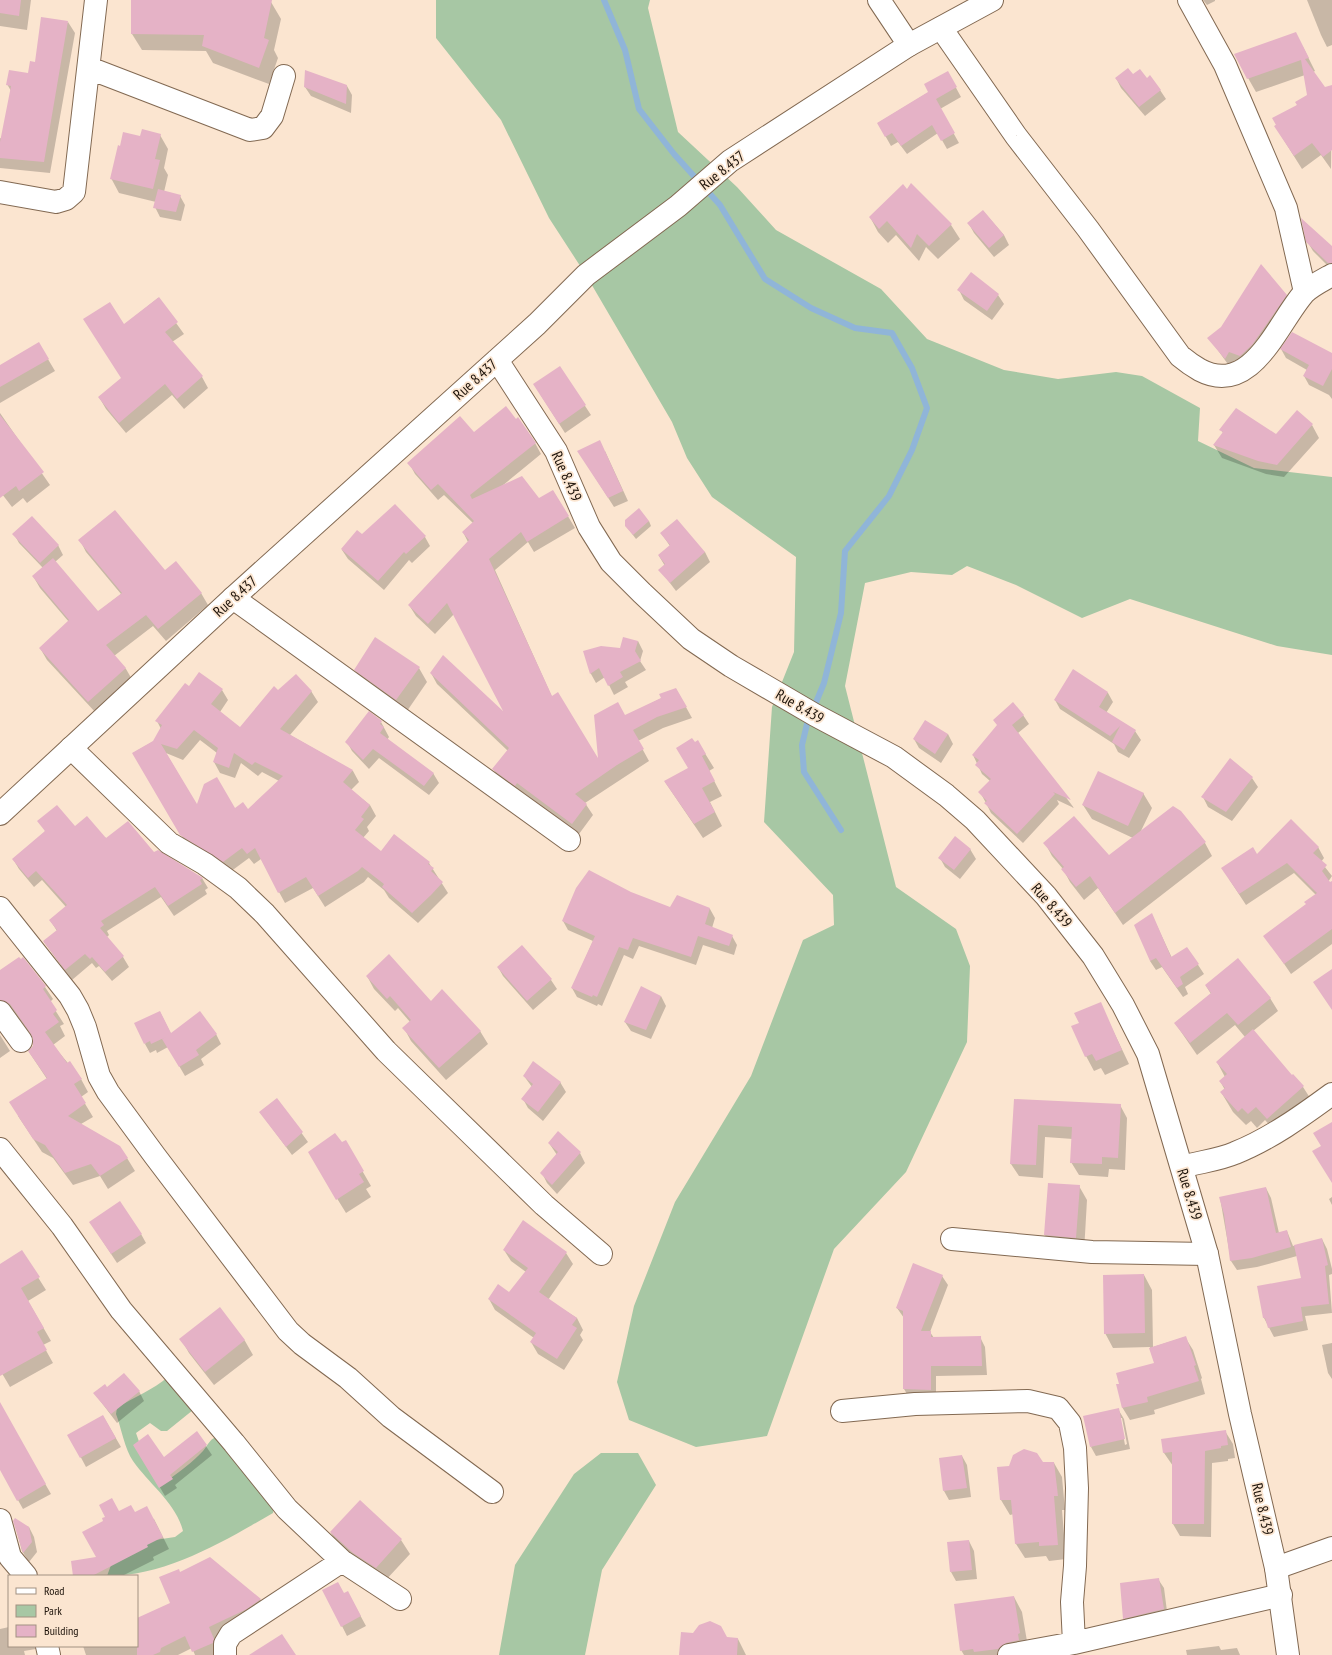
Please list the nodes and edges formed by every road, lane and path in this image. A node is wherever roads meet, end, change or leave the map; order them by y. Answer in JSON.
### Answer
{"nodes":[{"id":1,"x":96,"y":0,"type":"edge"},
{"id":2,"x":879,"y":0,"type":"edge"},
{"id":3,"x":992,"y":0,"type":"edge"},
{"id":4,"x":1189,"y":0,"type":"edge"},
{"id":5,"x":941,"y":28,"type":"junction"},
{"id":6,"x":909,"y":45,"type":"junction"},
{"id":7,"x":89,"y":68,"type":"junction"},
{"id":8,"x":284,"y":76,"type":"dead end"},
{"id":9,"x":0,"y":192,"type":"edge"},
{"id":10,"x":1332,"y":275,"type":"edge"},
{"id":11,"x":1305,"y":292,"type":"junction"},
{"id":12,"x":497,"y":360,"type":"junction"},
{"id":13,"x":233,"y":598,"type":"junction"},
{"id":14,"x":71,"y":748,"type":"junction"},
{"id":15,"x":0,"y":814,"type":"edge"},
{"id":16,"x":569,"y":840,"type":"dead end"},
{"id":17,"x":0,"y":908,"type":"edge"},
{"id":18,"x":0,"y":1012,"type":"edge"},
{"id":19,"x":21,"y":1041,"type":"dead end"},
{"id":20,"x":1332,"y":1094,"type":"edge"},
{"id":21,"x":0,"y":1149,"type":"edge"},
{"id":22,"x":1182,"y":1167,"type":"junction"},
{"id":23,"x":952,"y":1239,"type":"dead end"},
{"id":24,"x":600,"y":1254,"type":"dead end"},
{"id":25,"x":1207,"y":1254,"type":"junction"},
{"id":26,"x":842,"y":1411,"type":"dead end"},
{"id":27,"x":492,"y":1492,"type":"dead end"},
{"id":28,"x":0,"y":1520,"type":"edge"},
{"id":29,"x":1332,"y":1548,"type":"edge"},
{"id":30,"x":342,"y":1561,"type":"junction"},
{"id":31,"x":1276,"y":1568,"type":"junction"},
{"id":32,"x":25,"y":1575,"type":"edge"},
{"id":33,"x":1281,"y":1595,"type":"junction"},
{"id":34,"x":400,"y":1599,"type":"dead end"},
{"id":35,"x":1074,"y":1643,"type":"junction"},
{"id":36,"x":225,"y":1655,"type":"edge"},
{"id":37,"x":1009,"y":1655,"type":"edge"},
{"id":38,"x":1288,"y":1655,"type":"edge"}],
"edges":[{"from":1,"to":7,"type":"street"},
{"from":2,"to":6,"type":"street"},
{"from":3,"to":5,"type":"street","name":"Rue 8.437"},
{"from":4,"to":11,"type":"street"},
{"from":5,"to":6,"type":"street","name":"Rue 8.437"},
{"from":5,"to":11,"type":"street"},
{"from":6,"to":12,"type":"street","name":"Rue 8.437"},
{"from":7,"to":8,"type":"street"},
{"from":7,"to":9,"type":"street"},
{"from":10,"to":11,"type":"street"},
{"from":12,"to":13,"type":"street","name":"Rue 8.437"},
{"from":12,"to":22,"type":"street","name":"Rue 8.439"},
{"from":13,"to":14,"type":"street","name":"Rue 8.437"},
{"from":13,"to":16,"type":"street"},
{"from":14,"to":15,"type":"street","name":"Rue 8.437"},
{"from":14,"to":24,"type":"street"},
{"from":17,"to":27,"type":"street"},
{"from":18,"to":19,"type":"street"},
{"from":20,"to":22,"type":"street"},
{"from":21,"to":30,"type":"street"},
{"from":22,"to":25,"type":"street","name":"Rue 8.439"},
{"from":23,"to":25,"type":"street"},
{"from":25,"to":31,"type":"street","name":"Rue 8.439"},
{"from":26,"to":35,"type":"street"},
{"from":28,"to":32,"type":"street"},
{"from":29,"to":31,"type":"street"},
{"from":30,"to":34,"type":"street"},
{"from":30,"to":36,"type":"street"},
{"from":31,"to":33,"type":"street","name":"Rue 8.439"},
{"from":33,"to":35,"type":"street"},
{"from":33,"to":38,"type":"street","name":"Rue 8.439"},
{"from":35,"to":37,"type":"street"}]}
